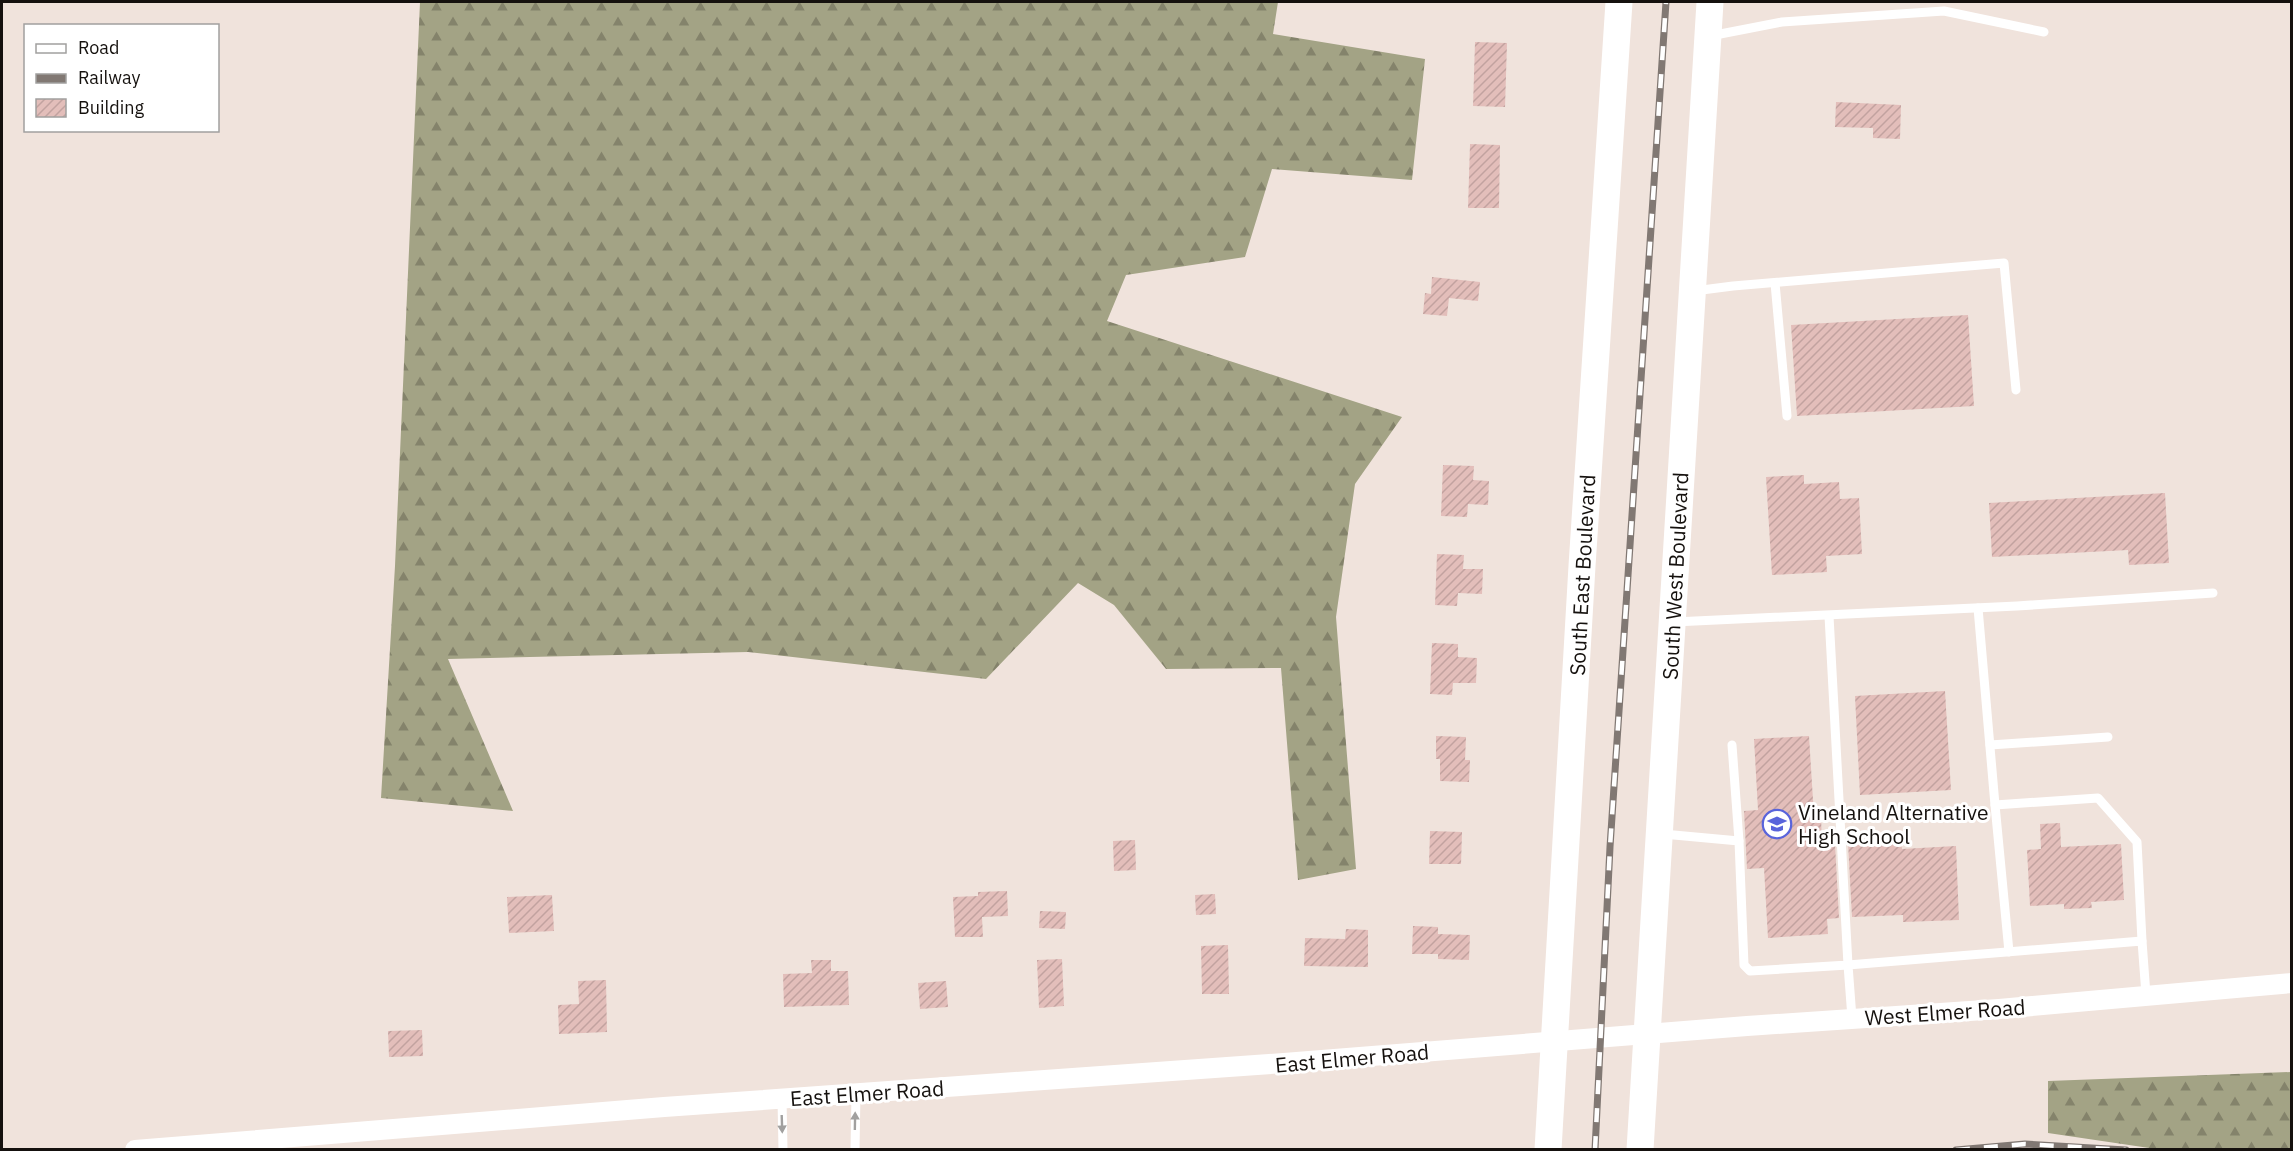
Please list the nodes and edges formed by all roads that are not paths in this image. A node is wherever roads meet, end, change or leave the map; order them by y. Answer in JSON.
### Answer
{"nodes":[{"id":1,"x":1619,"y":2,"type":"edge"},
{"id":2,"x":1710,"y":2,"type":"edge"},
{"id":3,"x":2044,"y":32,"type":"dead end"},
{"id":4,"x":1708,"y":36,"type":"junction"},
{"id":5,"x":1775,"y":283,"type":"junction"},
{"id":6,"x":1692,"y":292,"type":"junction"},
{"id":7,"x":2016,"y":390,"type":"dead end"},
{"id":8,"x":1787,"y":416,"type":"dead end"},
{"id":9,"x":2213,"y":593,"type":"dead end"},
{"id":10,"x":1978,"y":608,"type":"junction"},
{"id":11,"x":1829,"y":616,"type":"junction"},
{"id":12,"x":1672,"y":622,"type":"junction"},
{"id":13,"x":2108,"y":737,"type":"dead end"},
{"id":14,"x":1732,"y":745,"type":"dead end"},
{"id":15,"x":1990,"y":745,"type":"junction"},
{"id":16,"x":1995,"y":806,"type":"junction"},
{"id":17,"x":1659,"y":834,"type":"junction"},
{"id":18,"x":1739,"y":840,"type":"junction"},
{"id":19,"x":2142,"y":940,"type":"junction"},
{"id":20,"x":2008,"y":952,"type":"junction"},
{"id":21,"x":1848,"y":965,"type":"junction"},
{"id":22,"x":2292,"y":982,"type":"edge"},
{"id":23,"x":2146,"y":995,"type":"junction"},
{"id":24,"x":1852,"y":1018,"type":"junction"},
{"id":25,"x":1647,"y":1034,"type":"junction"},
{"id":26,"x":1599,"y":1038,"type":"joint"},
{"id":27,"x":1554,"y":1042,"type":"junction"},
{"id":28,"x":856,"y":1094,"type":"junction"},
{"id":29,"x":782,"y":1099,"type":"junction"},
{"id":30,"x":135,"y":1149,"type":"edge"},
{"id":31,"x":783,"y":1149,"type":"edge"},
{"id":32,"x":855,"y":1149,"type":"edge"},
{"id":33,"x":1548,"y":1149,"type":"edge"},
{"id":34,"x":1640,"y":1149,"type":"edge"}],
"edges":[{"from":1,"to":27,"type":"main road","name":"South East Boulevard"},
{"from":2,"to":4,"type":"main road","name":"South West Boulevard"},
{"from":3,"to":4,"type":"lane"},
{"from":4,"to":6,"type":"main road","name":"South West Boulevard"},
{"from":5,"to":6,"type":"lane"},
{"from":5,"to":7,"type":"lane"},
{"from":5,"to":8,"type":"lane"},
{"from":6,"to":12,"type":"main road","name":"South West Boulevard"},
{"from":9,"to":10,"type":"lane"},
{"from":10,"to":11,"type":"lane"},
{"from":10,"to":15,"type":"lane"},
{"from":11,"to":12,"type":"lane"},
{"from":11,"to":21,"type":"lane"},
{"from":12,"to":17,"type":"main road","name":"South West Boulevard"},
{"from":13,"to":15,"type":"lane"},
{"from":14,"to":18,"type":"lane"},
{"from":15,"to":16,"type":"lane"},
{"from":16,"to":19,"type":"lane"},
{"from":16,"to":20,"type":"lane"},
{"from":17,"to":18,"type":"lane"},
{"from":17,"to":25,"type":"main road","name":"South West Boulevard"},
{"from":18,"to":21,"type":"lane"},
{"from":19,"to":20,"type":"lane"},
{"from":19,"to":23,"type":"lane"},
{"from":20,"to":21,"type":"lane"},
{"from":21,"to":24,"type":"lane"},
{"from":22,"to":23,"type":"street","name":"West Elmer Road"},
{"from":23,"to":24,"type":"street","name":"West Elmer Road"},
{"from":24,"to":25,"type":"street","name":"West Elmer Road"},
{"from":25,"to":26,"type":"street","name":"West Elmer Road"},
{"from":25,"to":34,"type":"main road","name":"South West Boulevard"},
{"from":26,"to":27,"type":"street","name":"East Elmer Road"},
{"from":27,"to":28,"type":"street","name":"East Elmer Road"},
{"from":27,"to":33,"type":"main road","name":"South East Boulevard"},
{"from":28,"to":29,"type":"street","name":"East Elmer Road"},
{"from":32,"to":28,"type":"lane","one_way":true},
{"from":29,"to":30,"type":"street","name":"East Elmer Road"},
{"from":29,"to":31,"type":"lane","one_way":true}]}
